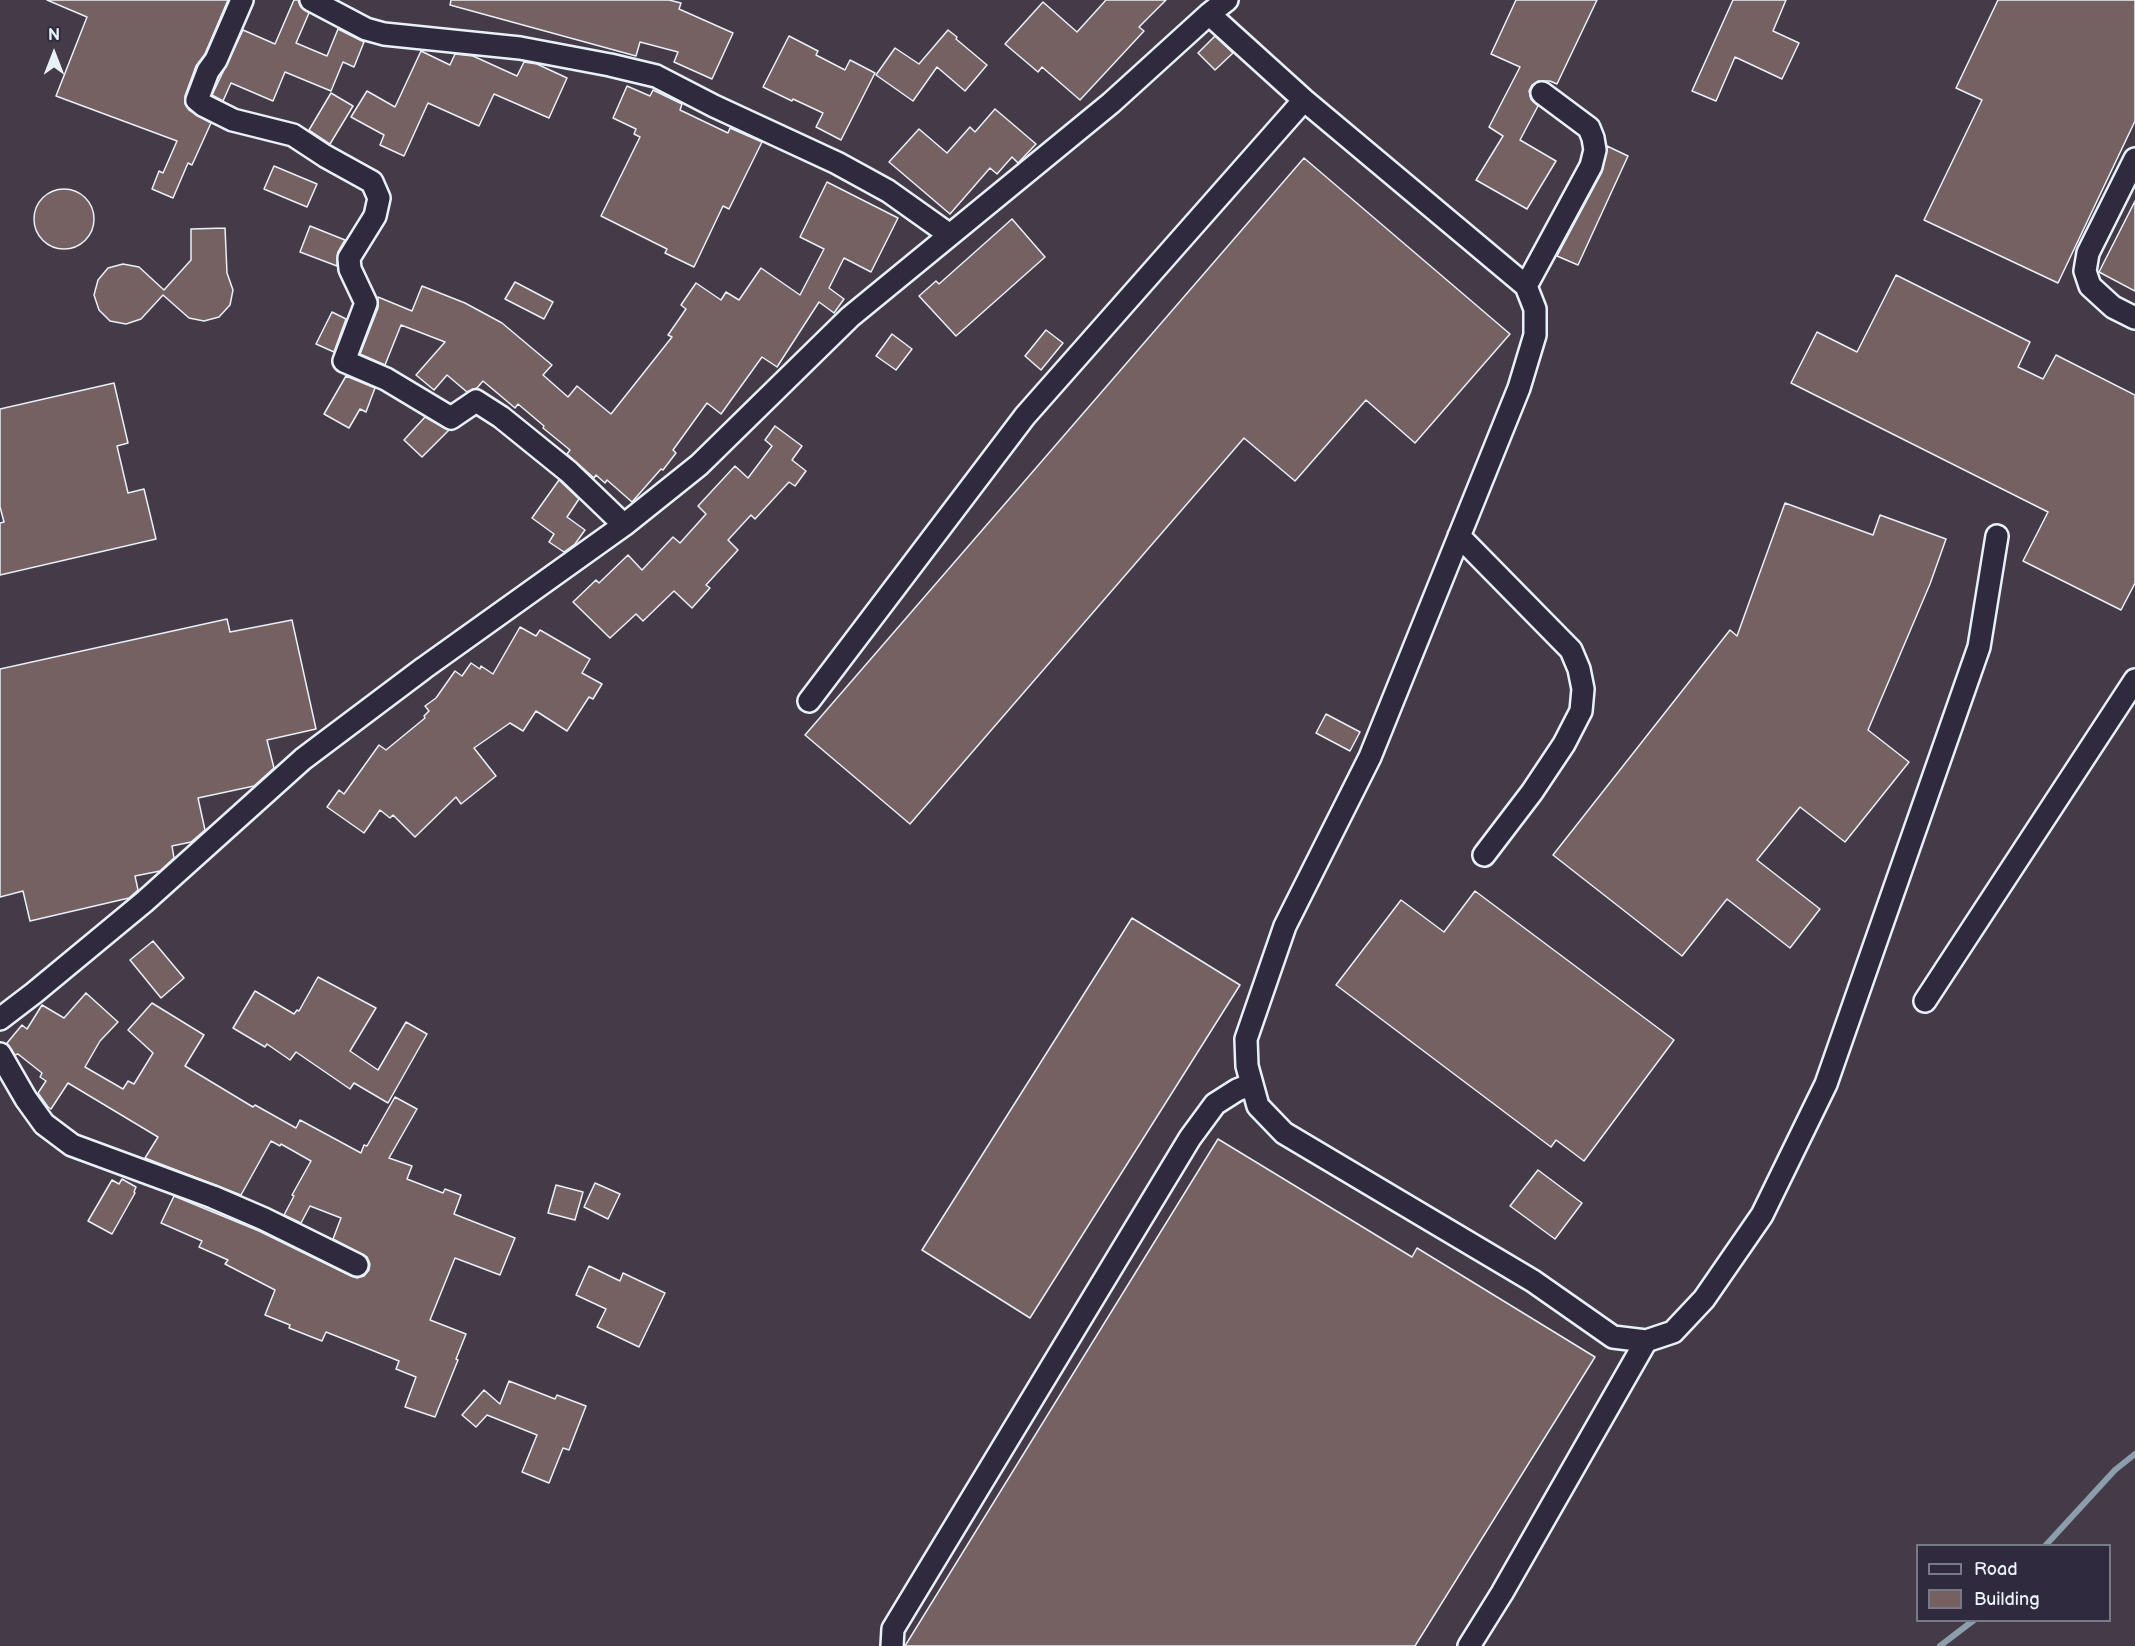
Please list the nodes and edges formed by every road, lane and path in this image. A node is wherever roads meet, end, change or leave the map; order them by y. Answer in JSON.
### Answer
{"nodes":[{"id":1,"x":242,"y":0,"type":"edge"},
{"id":2,"x":311,"y":0,"type":"edge"},
{"id":3,"x":1227,"y":0,"type":"edge"},
{"id":4,"x":1209,"y":14,"type":"junction"},
{"id":5,"x":1542,"y":93,"type":"dead end"},
{"id":6,"x":1304,"y":100,"type":"junction"},
{"id":7,"x":2135,"y":159,"type":"edge"},
{"id":8,"x":950,"y":235,"type":"junction"},
{"id":9,"x":1526,"y":286,"type":"junction"},
{"id":10,"x":2135,"y":318,"type":"edge"},
{"id":11,"x":624,"y":525,"type":"junction"},
{"id":12,"x":1459,"y":536,"type":"junction"},
{"id":13,"x":1997,"y":536,"type":"dead end"},
{"id":14,"x":2135,"y":680,"type":"edge"},
{"id":15,"x":809,"y":701,"type":"dead end"},
{"id":16,"x":1484,"y":855,"type":"dead end"},
{"id":17,"x":1925,"y":1001,"type":"dead end"},
{"id":18,"x":0,"y":1019,"type":"edge"},
{"id":19,"x":0,"y":1054,"type":"edge"},
{"id":20,"x":1252,"y":1084,"type":"junction"},
{"id":21,"x":357,"y":1265,"type":"dead end"},
{"id":22,"x":1646,"y":1341,"type":"junction"},
{"id":23,"x":892,"y":1646,"type":"edge"},
{"id":24,"x":1469,"y":1646,"type":"edge"}],
"edges":[{"from":1,"to":11,"type":"street"},
{"from":2,"to":8,"type":"street"},
{"from":3,"to":4,"type":"street"},
{"from":4,"to":6,"type":"street"},
{"from":4,"to":8,"type":"street"},
{"from":5,"to":9,"type":"street"},
{"from":6,"to":9,"type":"street"},
{"from":6,"to":15,"type":"street"},
{"from":7,"to":10,"type":"street"},
{"from":8,"to":11,"type":"street"},
{"from":9,"to":12,"type":"street"},
{"from":11,"to":18,"type":"street"},
{"from":12,"to":16,"type":"street"},
{"from":12,"to":20,"type":"street"},
{"from":13,"to":22,"type":"street"},
{"from":14,"to":17,"type":"street"},
{"from":19,"to":21,"type":"street"},
{"from":20,"to":22,"type":"street"},
{"from":20,"to":23,"type":"street"},
{"from":22,"to":24,"type":"street"}]}
